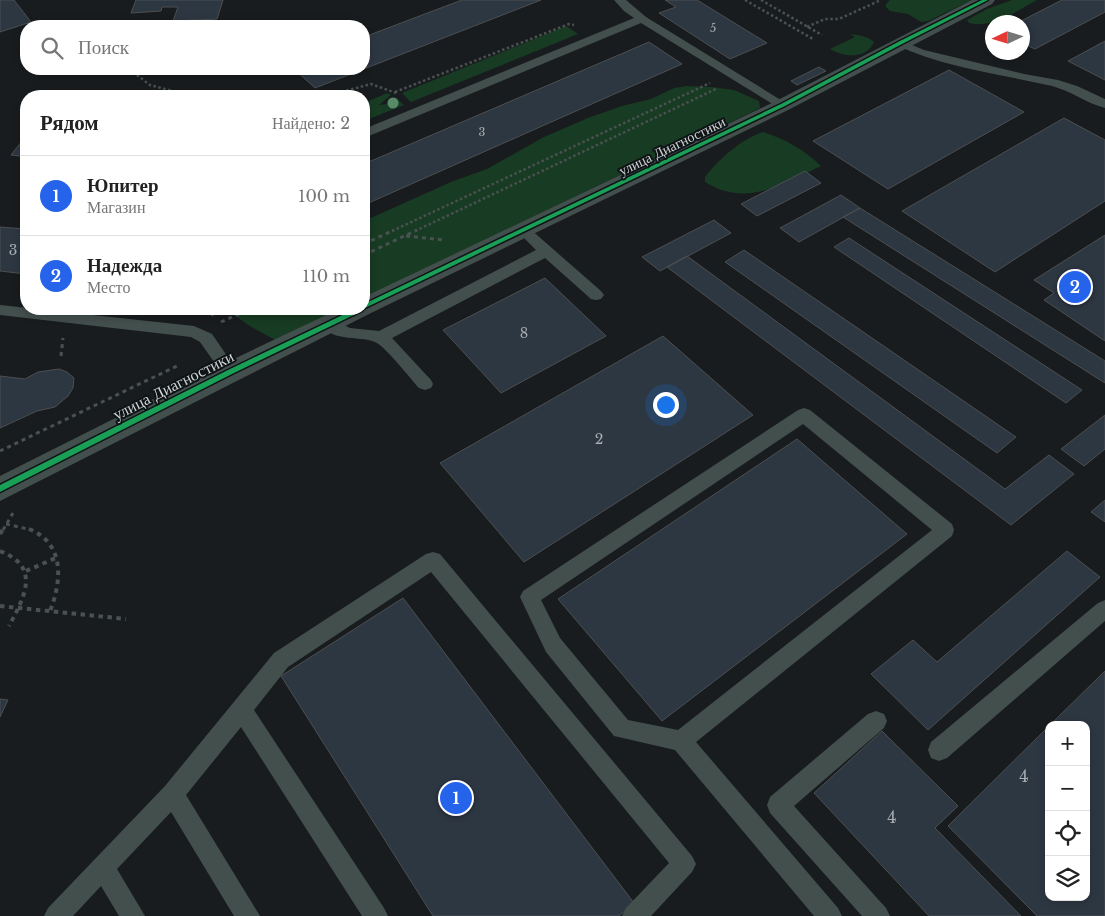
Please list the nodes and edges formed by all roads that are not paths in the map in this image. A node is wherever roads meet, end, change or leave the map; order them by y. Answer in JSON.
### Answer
{"nodes":[{"id":1,"x":620,"y":0,"type":"edge"},
{"id":2,"x":986,"y":0,"type":"edge"},
{"id":3,"x":642,"y":19,"type":"junction"},
{"id":4,"x":900,"y":43,"type":"junction"},
{"id":5,"x":1105,"y":104,"type":"edge"},
{"id":6,"x":783,"y":105,"type":"junction"},
{"id":7,"x":370,"y":132,"type":"edge"},
{"id":8,"x":524,"y":232,"type":"junction"},
{"id":9,"x":546,"y":251,"type":"junction"},
{"id":10,"x":596,"y":295,"type":"dead end"},
{"id":11,"x":370,"y":304,"type":"edge"},
{"id":12,"x":0,"y":310,"type":"edge"},
{"id":13,"x":20,"y":311,"type":"edge"},
{"id":14,"x":67,"y":315,"type":"edge"},
{"id":15,"x":347,"y":315,"type":"edge"},
{"id":16,"x":328,"y":324,"type":"junction"},
{"id":17,"x":381,"y":337,"type":"junction"},
{"id":18,"x":230,"y":372,"type":"junction"},
{"id":19,"x":425,"y":384,"type":"dead end"},
{"id":20,"x":0,"y":489,"type":"edge"},
{"id":21,"x":1105,"y":609,"type":"edge"},
{"id":22,"x":242,"y":710,"type":"junction"},
{"id":23,"x":876,"y":721,"type":"dead end"},
{"id":24,"x":681,"y":740,"type":"junction"},
{"id":25,"x":939,"y":750,"type":"dead end"},
{"id":26,"x":173,"y":794,"type":"junction"},
{"id":27,"x":102,"y":867,"type":"junction"},
{"id":28,"x":56,"y":916,"type":"edge"},
{"id":29,"x":133,"y":916,"type":"edge"},
{"id":30,"x":248,"y":916,"type":"edge"},
{"id":31,"x":376,"y":916,"type":"edge"},
{"id":32,"x":634,"y":916,"type":"edge"},
{"id":33,"x":830,"y":916,"type":"edge"},
{"id":34,"x":878,"y":916,"type":"edge"}],
"edges":[{"from":1,"to":3,"type":"lane"},
{"from":2,"to":4,"type":"street","name":"улица Диагностики"},
{"from":3,"to":6,"type":"lane"},
{"from":3,"to":7,"type":"lane"},
{"from":4,"to":5,"type":"lane"},
{"from":4,"to":6,"type":"street","name":"улица Диагностики"},
{"from":6,"to":8,"type":"street","name":"улица Диагностики"},
{"from":8,"to":9,"type":"lane"},
{"from":8,"to":11,"type":"street","name":"улица Диагностики"},
{"from":9,"to":10,"type":"lane"},
{"from":9,"to":17,"type":"lane"},
{"from":12,"to":13,"type":"lane"},
{"from":14,"to":18,"type":"lane"},
{"from":15,"to":16,"type":"street","name":"улица Диагностики"},
{"from":16,"to":17,"type":"lane"},
{"from":16,"to":18,"type":"street","name":"улица Диагностики"},
{"from":17,"to":19,"type":"lane"},
{"from":18,"to":20,"type":"street","name":"улица Диагностики"},
{"from":21,"to":25,"type":"lane"},
{"from":22,"to":26,"type":"lane"},
{"from":22,"to":31,"type":"lane"},
{"from":22,"to":32,"type":"lane"},
{"from":23,"to":34,"type":"lane"},
{"from":24,"to":24,"type":"lane"},
{"from":24,"to":33,"type":"lane"},
{"from":26,"to":27,"type":"lane"},
{"from":26,"to":30,"type":"lane"},
{"from":27,"to":28,"type":"lane"},
{"from":27,"to":29,"type":"lane"}]}
